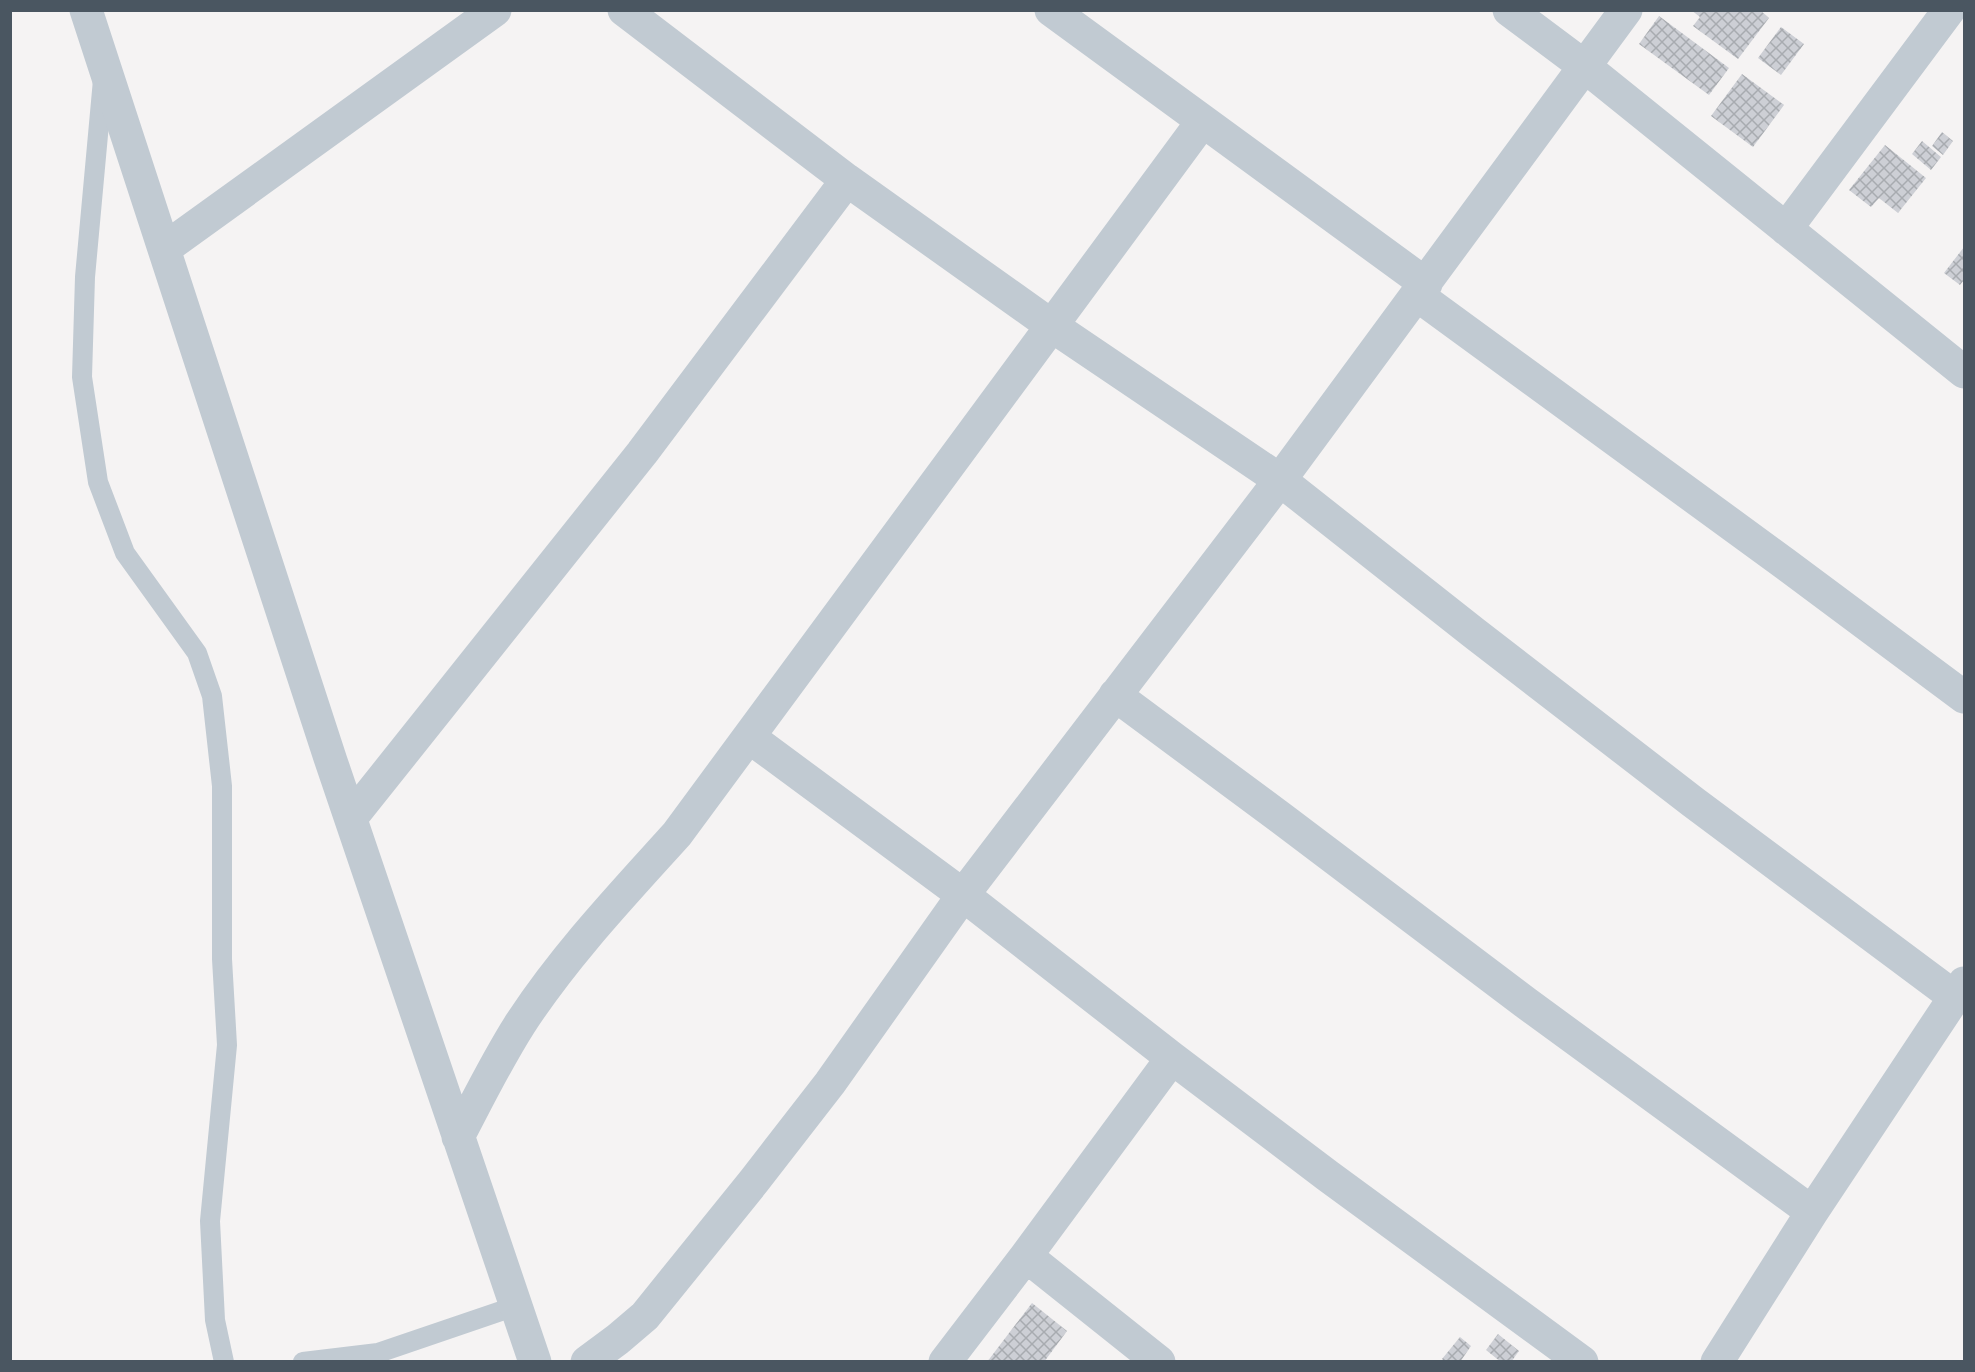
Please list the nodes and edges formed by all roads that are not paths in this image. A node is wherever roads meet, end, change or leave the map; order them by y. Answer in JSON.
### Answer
{"nodes":[{"id":1,"x":86,"y":10,"type":"edge"},
{"id":2,"x":495,"y":10,"type":"edge"},
{"id":3,"x":624,"y":10,"type":"edge"},
{"id":4,"x":1051,"y":10,"type":"edge"},
{"id":5,"x":1509,"y":10,"type":"edge"},
{"id":6,"x":1626,"y":10,"type":"edge"},
{"id":7,"x":1949,"y":10,"type":"edge"},
{"id":8,"x":104,"y":64,"type":"junction"},
{"id":9,"x":1584,"y":66,"type":"junction"},
{"id":10,"x":1202,"y":122,"type":"junction"},
{"id":11,"x":847,"y":180,"type":"junction"},
{"id":12,"x":1786,"y":229,"type":"junction"},
{"id":13,"x":164,"y":249,"type":"junction"},
{"id":14,"x":1421,"y":290,"type":"junction"},
{"id":15,"x":1052,"y":326,"type":"junction"},
{"id":16,"x":1965,"y":372,"type":"edge"},
{"id":17,"x":1281,"y":480,"type":"junction"},
{"id":18,"x":1115,"y":695,"type":"junction"},
{"id":19,"x":1965,"y":697,"type":"edge"},
{"id":20,"x":749,"y":737,"type":"junction"},
{"id":21,"x":351,"y":818,"type":"junction"},
{"id":22,"x":963,"y":895,"type":"junction"},
{"id":23,"x":1960,"y":990,"type":"edge"},
{"id":24,"x":1172,"y":1058,"type":"junction"},
{"id":25,"x":459,"y":1137,"type":"junction"},
{"id":26,"x":1812,"y":1212,"type":"junction"},
{"id":27,"x":1026,"y":1256,"type":"junction"},
{"id":28,"x":516,"y":1306,"type":"junction"},
{"id":29,"x":224,"y":1362,"type":"edge"},
{"id":30,"x":303,"y":1362,"type":"edge"},
{"id":31,"x":535,"y":1362,"type":"edge"},
{"id":32,"x":587,"y":1362,"type":"edge"},
{"id":33,"x":945,"y":1362,"type":"edge"},
{"id":34,"x":1159,"y":1362,"type":"edge"},
{"id":35,"x":1582,"y":1362,"type":"edge"},
{"id":36,"x":1717,"y":1362,"type":"edge"}],
"edges":[{"from":1,"to":8,"type":"street"},
{"from":2,"to":13,"type":"street"},
{"from":3,"to":11,"type":"street"},
{"from":4,"to":10,"type":"street"},
{"from":5,"to":9,"type":"street"},
{"from":6,"to":9,"type":"street"},
{"from":7,"to":12,"type":"street"},
{"from":8,"to":13,"type":"street"},
{"from":8,"to":29,"type":"lane"},
{"from":9,"to":12,"type":"street"},
{"from":9,"to":14,"type":"street"},
{"from":10,"to":14,"type":"street"},
{"from":10,"to":15,"type":"street"},
{"from":11,"to":15,"type":"street"},
{"from":11,"to":21,"type":"street"},
{"from":12,"to":16,"type":"street"},
{"from":13,"to":21,"type":"street"},
{"from":14,"to":17,"type":"street"},
{"from":14,"to":19,"type":"street"},
{"from":15,"to":17,"type":"street"},
{"from":15,"to":20,"type":"street"},
{"from":17,"to":18,"type":"street"},
{"from":17,"to":23,"type":"street"},
{"from":18,"to":22,"type":"street"},
{"from":18,"to":26,"type":"street"},
{"from":20,"to":22,"type":"street"},
{"from":20,"to":25,"type":"street"},
{"from":21,"to":25,"type":"street"},
{"from":22,"to":24,"type":"street"},
{"from":22,"to":32,"type":"street"},
{"from":23,"to":26,"type":"street"},
{"from":24,"to":27,"type":"street"},
{"from":24,"to":35,"type":"street"},
{"from":25,"to":28,"type":"street"},
{"from":26,"to":36,"type":"street"},
{"from":27,"to":33,"type":"street"},
{"from":27,"to":34,"type":"street"},
{"from":28,"to":30,"type":"lane"},
{"from":28,"to":31,"type":"street"}]}
